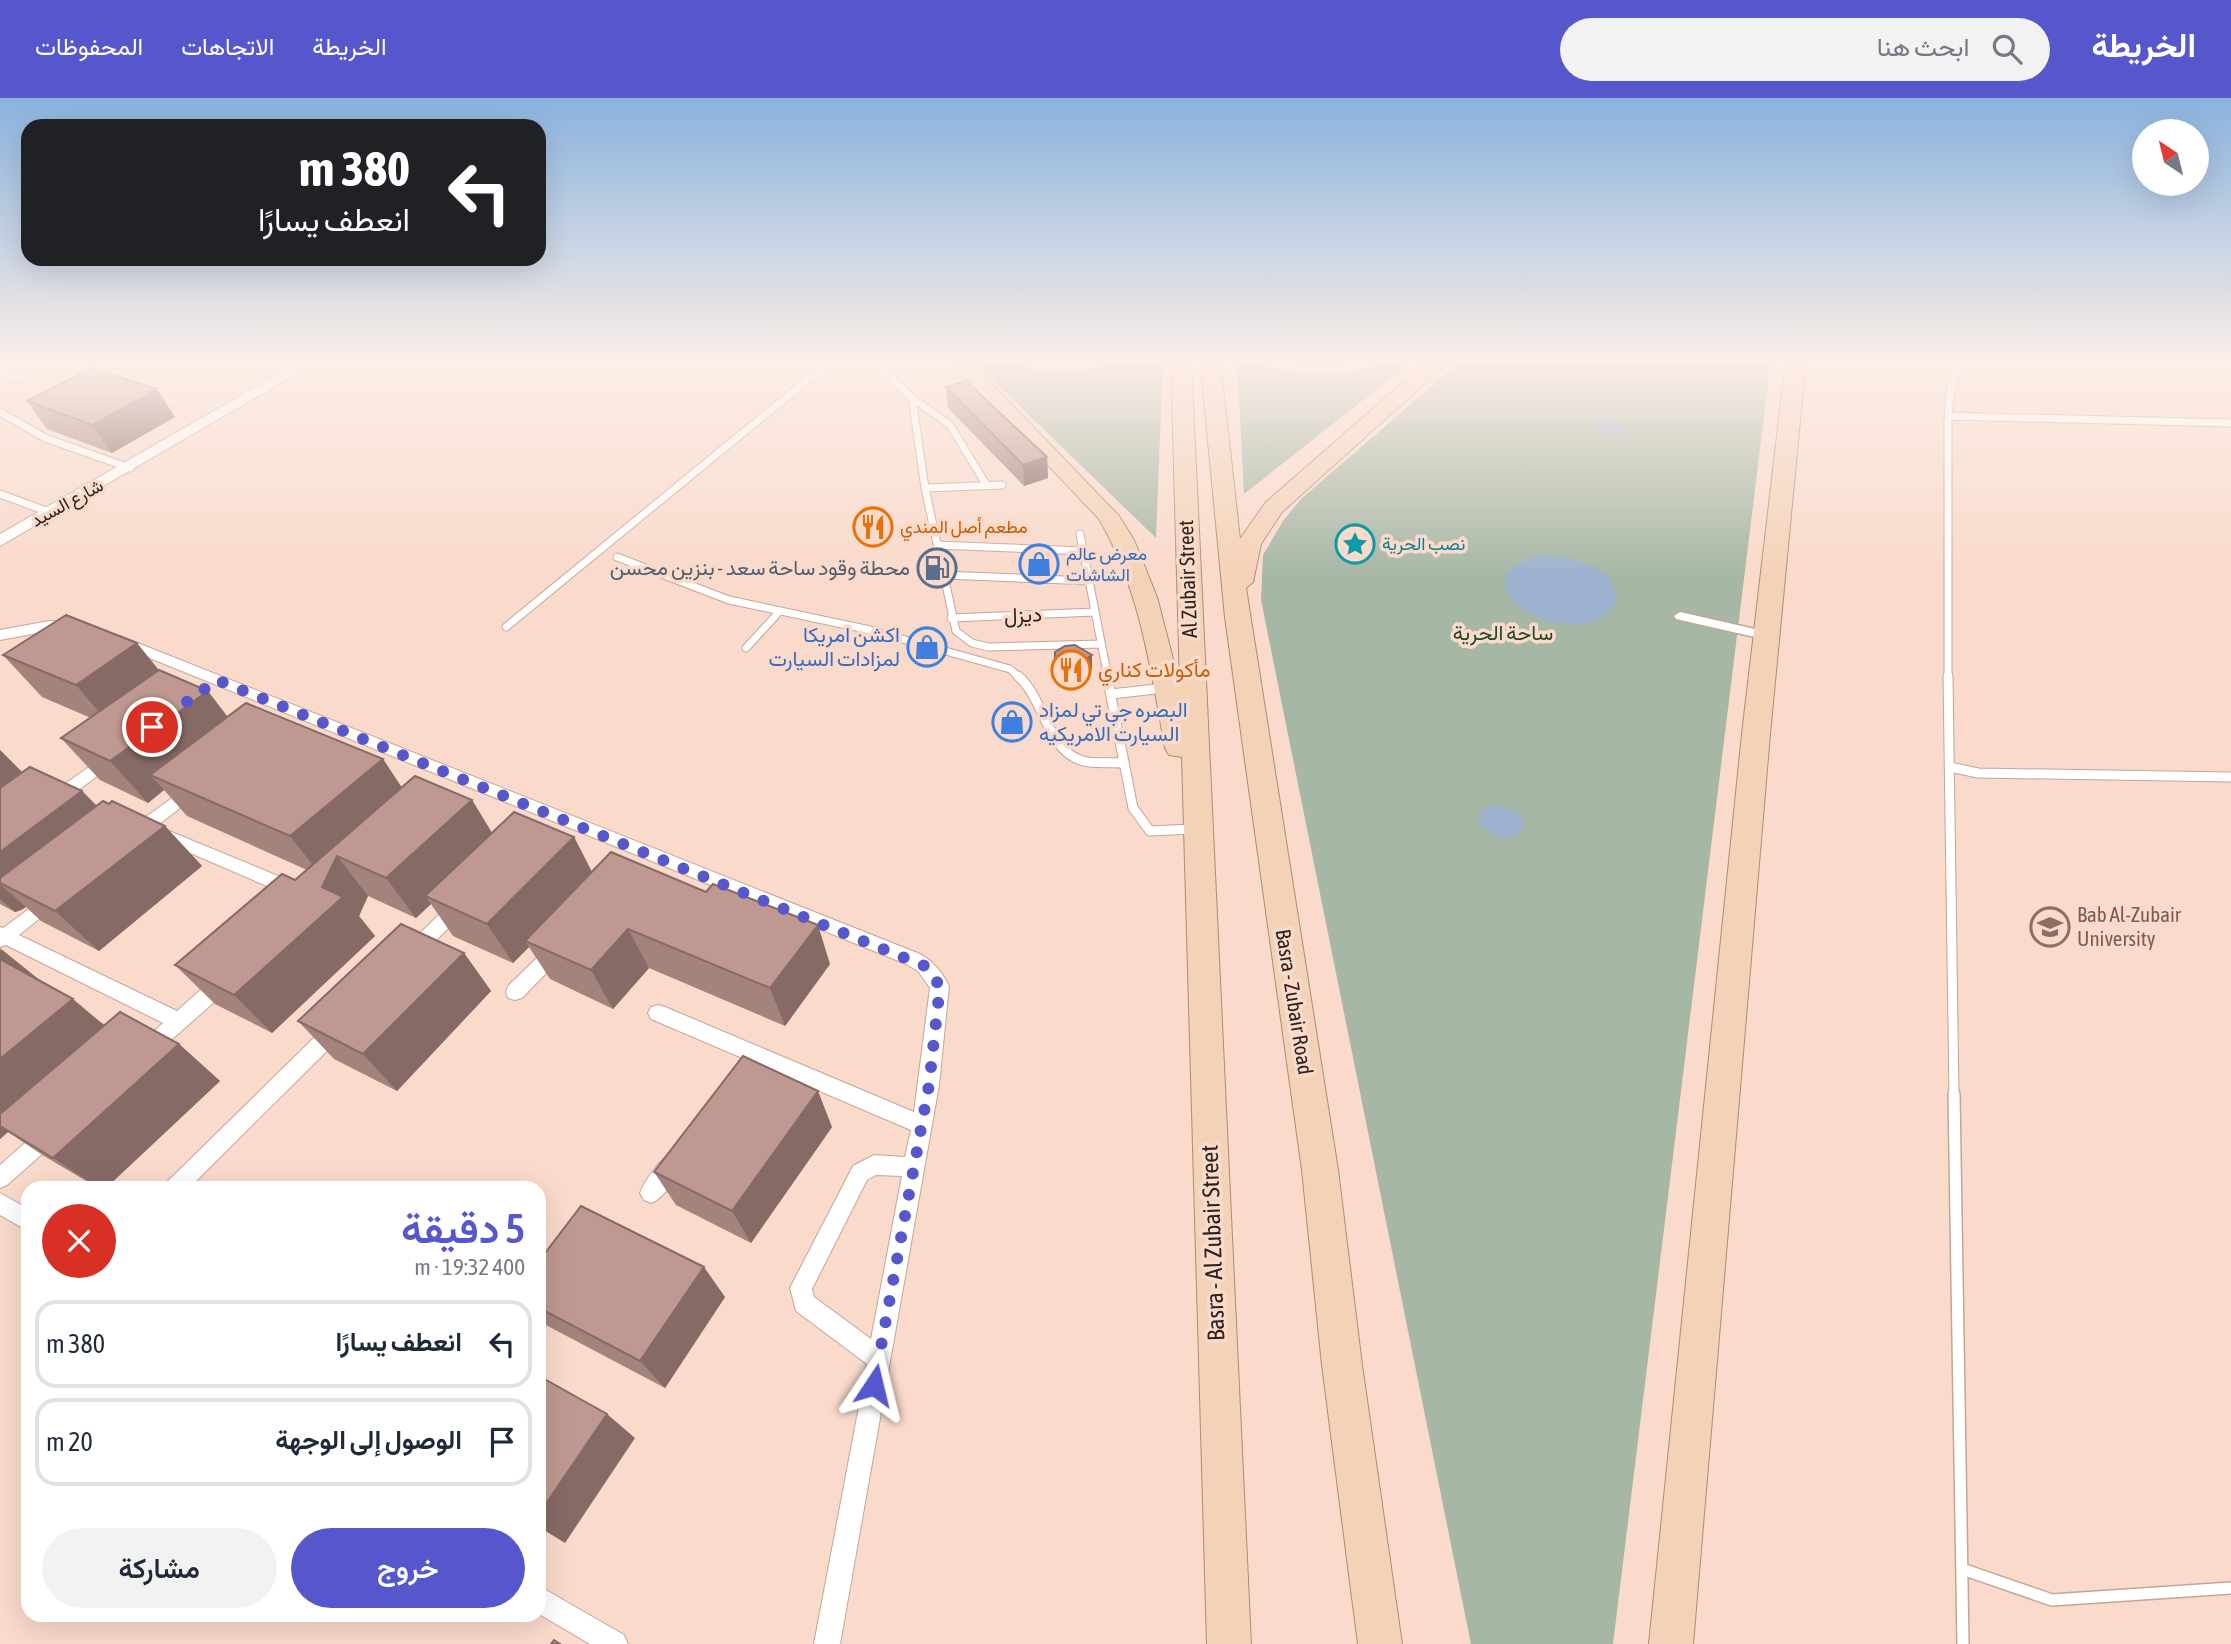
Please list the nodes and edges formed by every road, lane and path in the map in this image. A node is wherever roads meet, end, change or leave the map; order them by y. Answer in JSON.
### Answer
{"nodes":[{"id":1,"x":33,"y":431,"type":"edge"},
{"id":2,"x":193,"y":431,"type":"edge"},
{"id":3,"x":745,"y":431,"type":"edge"},
{"id":4,"x":917,"y":431,"type":"edge"},
{"id":5,"x":954,"y":431,"type":"edge"},
{"id":6,"x":1026,"y":431,"type":"edge"},
{"id":7,"x":1183,"y":431,"type":"edge"},
{"id":8,"x":1218,"y":431,"type":"edge"},
{"id":9,"x":1360,"y":431,"type":"edge"},
{"id":10,"x":1789,"y":431,"type":"edge"},
{"id":11,"x":1948,"y":431,"type":"edge"},
{"id":12,"x":130,"y":468,"type":"junction"},
{"id":13,"x":1002,"y":485,"type":"dead end"},
{"id":14,"x":987,"y":486,"type":"junction"},
{"id":15,"x":925,"y":488,"type":"junction"},
{"id":16,"x":0,"y":494,"type":"edge"},
{"id":17,"x":48,"y":512,"type":"junction"},
{"id":18,"x":1080,"y":534,"type":"dead end"},
{"id":19,"x":0,"y":541,"type":"edge"},
{"id":20,"x":937,"y":545,"type":"junction"},
{"id":21,"x":1083,"y":551,"type":"junction"},
{"id":22,"x":617,"y":557,"type":"dead end"},
{"id":23,"x":943,"y":575,"type":"junction"},
{"id":24,"x":1088,"y":581,"type":"junction"},
{"id":25,"x":780,"y":611,"type":"junction"},
{"id":26,"x":1095,"y":612,"type":"junction"},
{"id":27,"x":1680,"y":616,"type":"dead end"},
{"id":28,"x":1237,"y":617,"type":"junction"},
{"id":29,"x":951,"y":618,"type":"junction"},
{"id":30,"x":506,"y":627,"type":"dead end"},
{"id":31,"x":0,"y":635,"type":"edge"},
{"id":32,"x":1768,"y":636,"type":"junction"},
{"id":33,"x":1101,"y":645,"type":"junction"},
{"id":34,"x":746,"y":648,"type":"dead end"},
{"id":35,"x":217,"y":680,"type":"junction"},
{"id":36,"x":1168,"y":688,"type":"junction"},
{"id":37,"x":1111,"y":694,"type":"junction"},
{"id":38,"x":195,"y":695,"type":"edge"},
{"id":39,"x":120,"y":751,"type":"edge"},
{"id":40,"x":1122,"y":763,"type":"junction"},
{"id":41,"x":1950,"y":766,"type":"junction"},
{"id":42,"x":457,"y":776,"type":"junction"},
{"id":43,"x":209,"y":777,"type":"edge"},
{"id":44,"x":2231,"y":777,"type":"edge"},
{"id":45,"x":66,"y":791,"type":"junction"},
{"id":46,"x":437,"y":794,"type":"edge"},
{"id":47,"x":89,"y":801,"type":"dead end"},
{"id":48,"x":44,"y":807,"type":"edge"},
{"id":49,"x":551,"y":814,"type":"junction"},
{"id":50,"x":122,"y":816,"type":"edge"},
{"id":51,"x":145,"y":827,"type":"junction"},
{"id":52,"x":532,"y":834,"type":"edge"},
{"id":53,"x":1196,"y":835,"type":"junction"},
{"id":54,"x":124,"y":844,"type":"edge"},
{"id":55,"x":69,"y":886,"type":"edge"},
{"id":56,"x":472,"y":893,"type":"edge"},
{"id":57,"x":316,"y":900,"type":"edge"},
{"id":58,"x":573,"y":933,"type":"edge"},
{"id":59,"x":1,"y":937,"type":"edge"},
{"id":60,"x":403,"y":962,"type":"edge"},
{"id":61,"x":237,"y":969,"type":"edge"},
{"id":62,"x":514,"y":992,"type":"dead end"},
{"id":63,"x":354,"y":1011,"type":"edge"},
{"id":64,"x":658,"y":1013,"type":"dead end"},
{"id":65,"x":178,"y":1021,"type":"junction"},
{"id":66,"x":757,"y":1055,"type":"junction"},
{"id":67,"x":126,"y":1067,"type":"edge"},
{"id":68,"x":740,"y":1076,"type":"edge"},
{"id":69,"x":63,"y":1123,"type":"edge"},
{"id":70,"x":921,"y":1125,"type":"junction"},
{"id":71,"x":684,"y":1150,"type":"edge"},
{"id":72,"x":914,"y":1167,"type":"junction"},
{"id":73,"x":0,"y":1178,"type":"edge"},
{"id":74,"x":182,"y":1181,"type":"edge"},
{"id":75,"x":651,"y":1193,"type":"dead end"},
{"id":76,"x":0,"y":1203,"type":"edge"},
{"id":77,"x":21,"y":1216,"type":"edge"},
{"id":78,"x":879,"y":1359,"type":"junction"},
{"id":79,"x":1962,"y":1569,"type":"junction"},
{"id":80,"x":2231,"y":1588,"type":"edge"},
{"id":81,"x":546,"y":1603,"type":"edge"},
{"id":82,"x":615,"y":1644,"type":"edge"},
{"id":83,"x":827,"y":1644,"type":"edge"},
{"id":84,"x":1229,"y":1644,"type":"edge"},
{"id":85,"x":1380,"y":1644,"type":"edge"},
{"id":86,"x":1671,"y":1644,"type":"edge"},
{"id":87,"x":1963,"y":1644,"type":"edge"}],
"edges":[{"from":1,"to":12,"type":"lane"},
{"from":2,"to":12,"type":"street","name":"شارع السيد"},
{"from":3,"to":30,"type":"lane"},
{"from":4,"to":15,"type":"lane"},
{"from":5,"to":14,"type":"lane"},
{"from":6,"to":36,"type":"highway"},
{"from":7,"to":53,"type":"highway","name":"Al Zubair Street"},
{"from":8,"to":28,"type":"highway","name":"Basra - Zubair Road"},
{"from":9,"to":28,"type":"highway"},
{"from":10,"to":32,"type":"highway"},
{"from":11,"to":41,"type":"lane"},
{"from":12,"to":17,"type":"street","name":"شارع السيد"},
{"from":13,"to":14,"type":"lane"},
{"from":14,"to":15,"type":"lane"},
{"from":15,"to":20,"type":"lane"},
{"from":16,"to":17,"type":"lane"},
{"from":17,"to":19,"type":"street","name":"شارع السيد"},
{"from":18,"to":21,"type":"lane"},
{"from":20,"to":21,"type":"lane"},
{"from":20,"to":23,"type":"lane"},
{"from":21,"to":24,"type":"lane"},
{"from":22,"to":25,"type":"lane"},
{"from":23,"to":24,"type":"lane"},
{"from":23,"to":29,"type":"lane"},
{"from":24,"to":26,"type":"lane"},
{"from":25,"to":34,"type":"lane"},
{"from":25,"to":40,"type":"lane"},
{"from":26,"to":29,"type":"lane","name":"ديزل"},
{"from":26,"to":33,"type":"lane"},
{"from":27,"to":32,"type":"street"},
{"from":28,"to":85,"type":"highway","name":"Basra - Zubair Road"},
{"from":29,"to":33,"type":"lane"},
{"from":31,"to":35,"type":"street"},
{"from":32,"to":86,"type":"highway"},
{"from":33,"to":37,"type":"lane"},
{"from":35,"to":38,"type":"street"},
{"from":35,"to":42,"type":"street"},
{"from":36,"to":37,"type":"lane"},
{"from":36,"to":53,"type":"highway"},
{"from":37,"to":40,"type":"lane"},
{"from":39,"to":45,"type":"street"},
{"from":40,"to":53,"type":"lane"},
{"from":41,"to":44,"type":"lane"},
{"from":41,"to":79,"type":"lane"},
{"from":42,"to":46,"type":"street"},
{"from":42,"to":49,"type":"street"},
{"from":43,"to":51,"type":"street"},
{"from":45,"to":47,"type":"street"},
{"from":45,"to":48,"type":"street"},
{"from":49,"to":52,"type":"street"},
{"from":49,"to":70,"type":"street"},
{"from":50,"to":51,"type":"street"},
{"from":51,"to":54,"type":"street"},
{"from":51,"to":57,"type":"street"},
{"from":53,"to":84,"type":"highway","name":"Basra - Al Zubair Street"},
{"from":55,"to":59,"type":"street"},
{"from":56,"to":60,"type":"street"},
{"from":58,"to":62,"type":"street"},
{"from":59,"to":65,"type":"street"},
{"from":61,"to":65,"type":"street"},
{"from":63,"to":74,"type":"street"},
{"from":64,"to":66,"type":"street"},
{"from":65,"to":67,"type":"street"},
{"from":66,"to":68,"type":"street"},
{"from":66,"to":70,"type":"street"},
{"from":69,"to":73,"type":"street"},
{"from":70,"to":72,"type":"street"},
{"from":71,"to":75,"type":"street"},
{"from":72,"to":78,"type":"street"},
{"from":72,"to":78,"type":"street"},
{"from":76,"to":77,"type":"street"},
{"from":78,"to":83,"type":"street"},
{"from":79,"to":80,"type":"lane"},
{"from":79,"to":87,"type":"lane"},
{"from":81,"to":82,"type":"street"}]}
